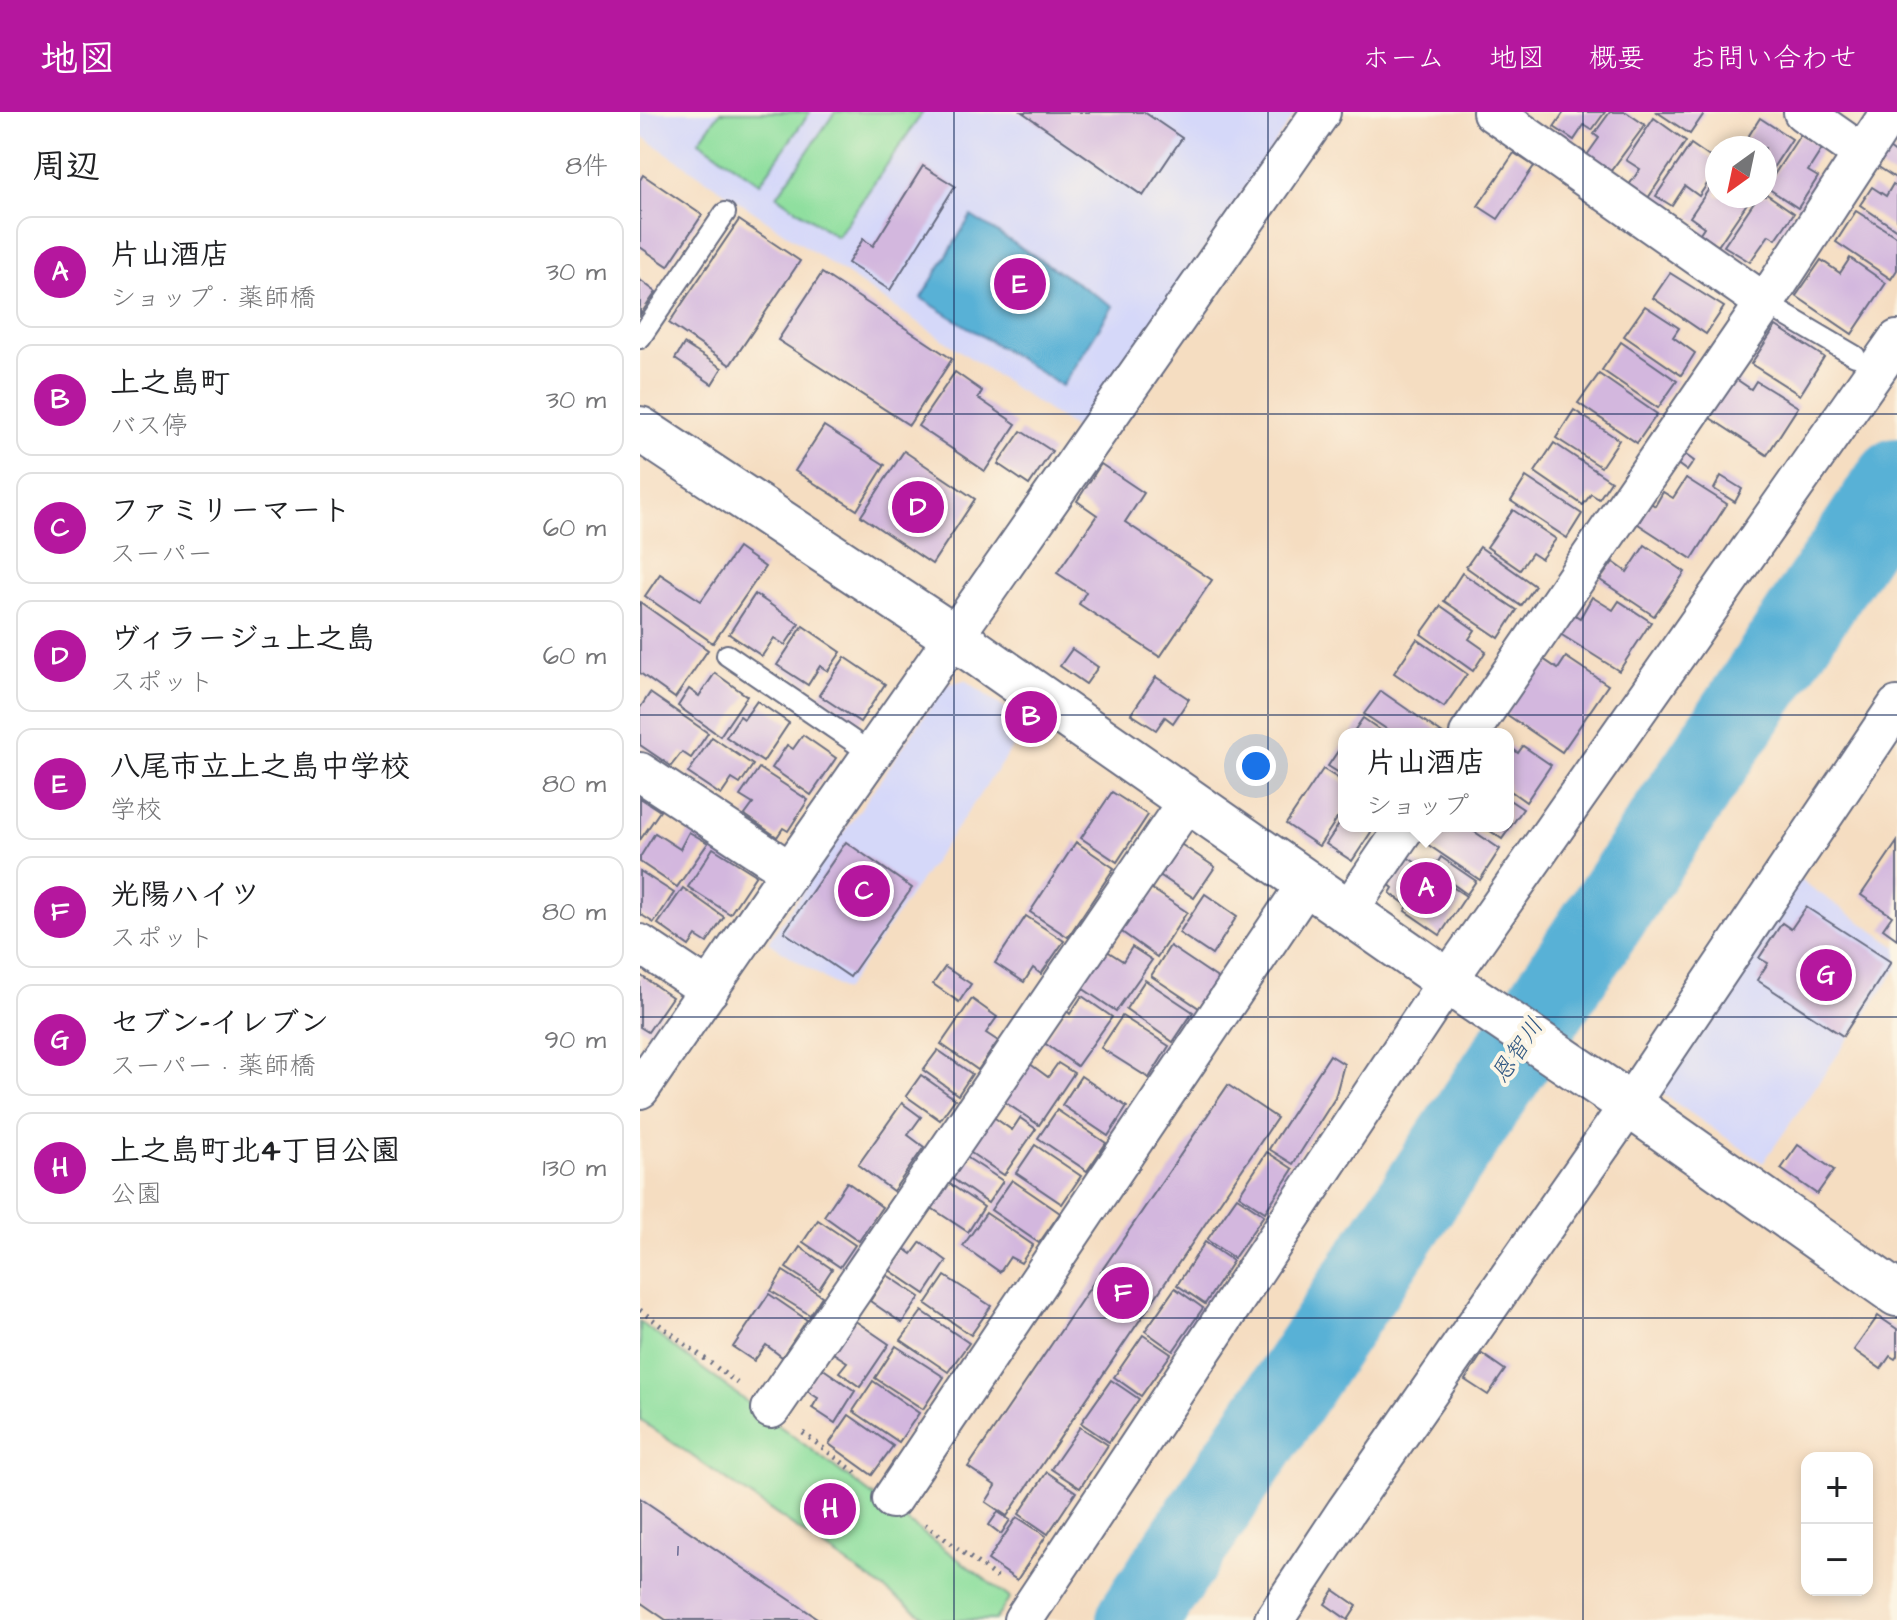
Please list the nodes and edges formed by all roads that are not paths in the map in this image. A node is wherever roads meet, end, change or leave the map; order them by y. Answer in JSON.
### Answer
{"nodes":[{"id":1,"x":1321,"y":112,"type":"edge"},
{"id":2,"x":1492,"y":112,"type":"edge"},
{"id":3,"x":1803,"y":112,"type":"edge"},
{"id":4,"x":1890,"y":112,"type":"edge"},
{"id":5,"x":1863,"y":154,"type":"junction"},
{"id":6,"x":725,"y":213,"type":"dead end"},
{"id":7,"x":1765,"y":303,"type":"junction"},
{"id":8,"x":640,"y":338,"type":"edge"},
{"id":9,"x":1897,"y":340,"type":"edge"},
{"id":10,"x":1855,"y":356,"type":"dead end"},
{"id":11,"x":640,"y":429,"type":"edge"},
{"id":12,"x":954,"y":637,"type":"junction"},
{"id":13,"x":727,"y":655,"type":"dead end"},
{"id":14,"x":1897,"y":706,"type":"edge"},
{"id":15,"x":1473,"y":728,"type":"edge"},
{"id":16,"x":872,"y":754,"type":"junction"},
{"id":17,"x":640,"y":772,"type":"edge"},
{"id":18,"x":1188,"y":800,"type":"junction"},
{"id":19,"x":1402,"y":832,"type":"edge"},
{"id":20,"x":790,"y":871,"type":"junction"},
{"id":21,"x":1307,"y":883,"type":"junction"},
{"id":22,"x":1348,"y":911,"type":"junction"},
{"id":23,"x":640,"y":944,"type":"edge"},
{"id":24,"x":1458,"y":988,"type":"junction"},
{"id":25,"x":709,"y":990,"type":"junction"},
{"id":26,"x":640,"y":1089,"type":"edge"},
{"id":27,"x":1621,"y":1100,"type":"junction"},
{"id":28,"x":1897,"y":1294,"type":"edge"},
{"id":29,"x":771,"y":1409,"type":"road end"},
{"id":30,"x":892,"y":1499,"type":"road end"},
{"id":31,"x":1028,"y":1612,"type":"edge"},
{"id":32,"x":1274,"y":1620,"type":"edge"}],
"edges":[{"from":1,"to":12,"type":"street"},
{"from":2,"to":7,"type":"street"},
{"from":3,"to":5,"type":"street"},
{"from":4,"to":5,"type":"street"},
{"from":5,"to":7,"type":"street"},
{"from":6,"to":8,"type":"lane"},
{"from":7,"to":10,"type":"lane"},
{"from":7,"to":15,"type":"street"},
{"from":9,"to":24,"type":"street"},
{"from":11,"to":12,"type":"street"},
{"from":12,"to":16,"type":"street"},
{"from":12,"to":18,"type":"street"},
{"from":13,"to":16,"type":"lane"},
{"from":14,"to":27,"type":"street"},
{"from":16,"to":20,"type":"street"},
{"from":17,"to":20,"type":"street"},
{"from":18,"to":21,"type":"street"},
{"from":18,"to":29,"type":"street"},
{"from":19,"to":22,"type":"street"},
{"from":20,"to":25,"type":"street"},
{"from":21,"to":22,"type":"street"},
{"from":21,"to":30,"type":"street"},
{"from":22,"to":24,"type":"street"},
{"from":23,"to":25,"type":"street"},
{"from":24,"to":27,"type":"street"},
{"from":24,"to":31,"type":"street"},
{"from":25,"to":26,"type":"street"},
{"from":27,"to":28,"type":"street"},
{"from":27,"to":32,"type":"street"}]}
